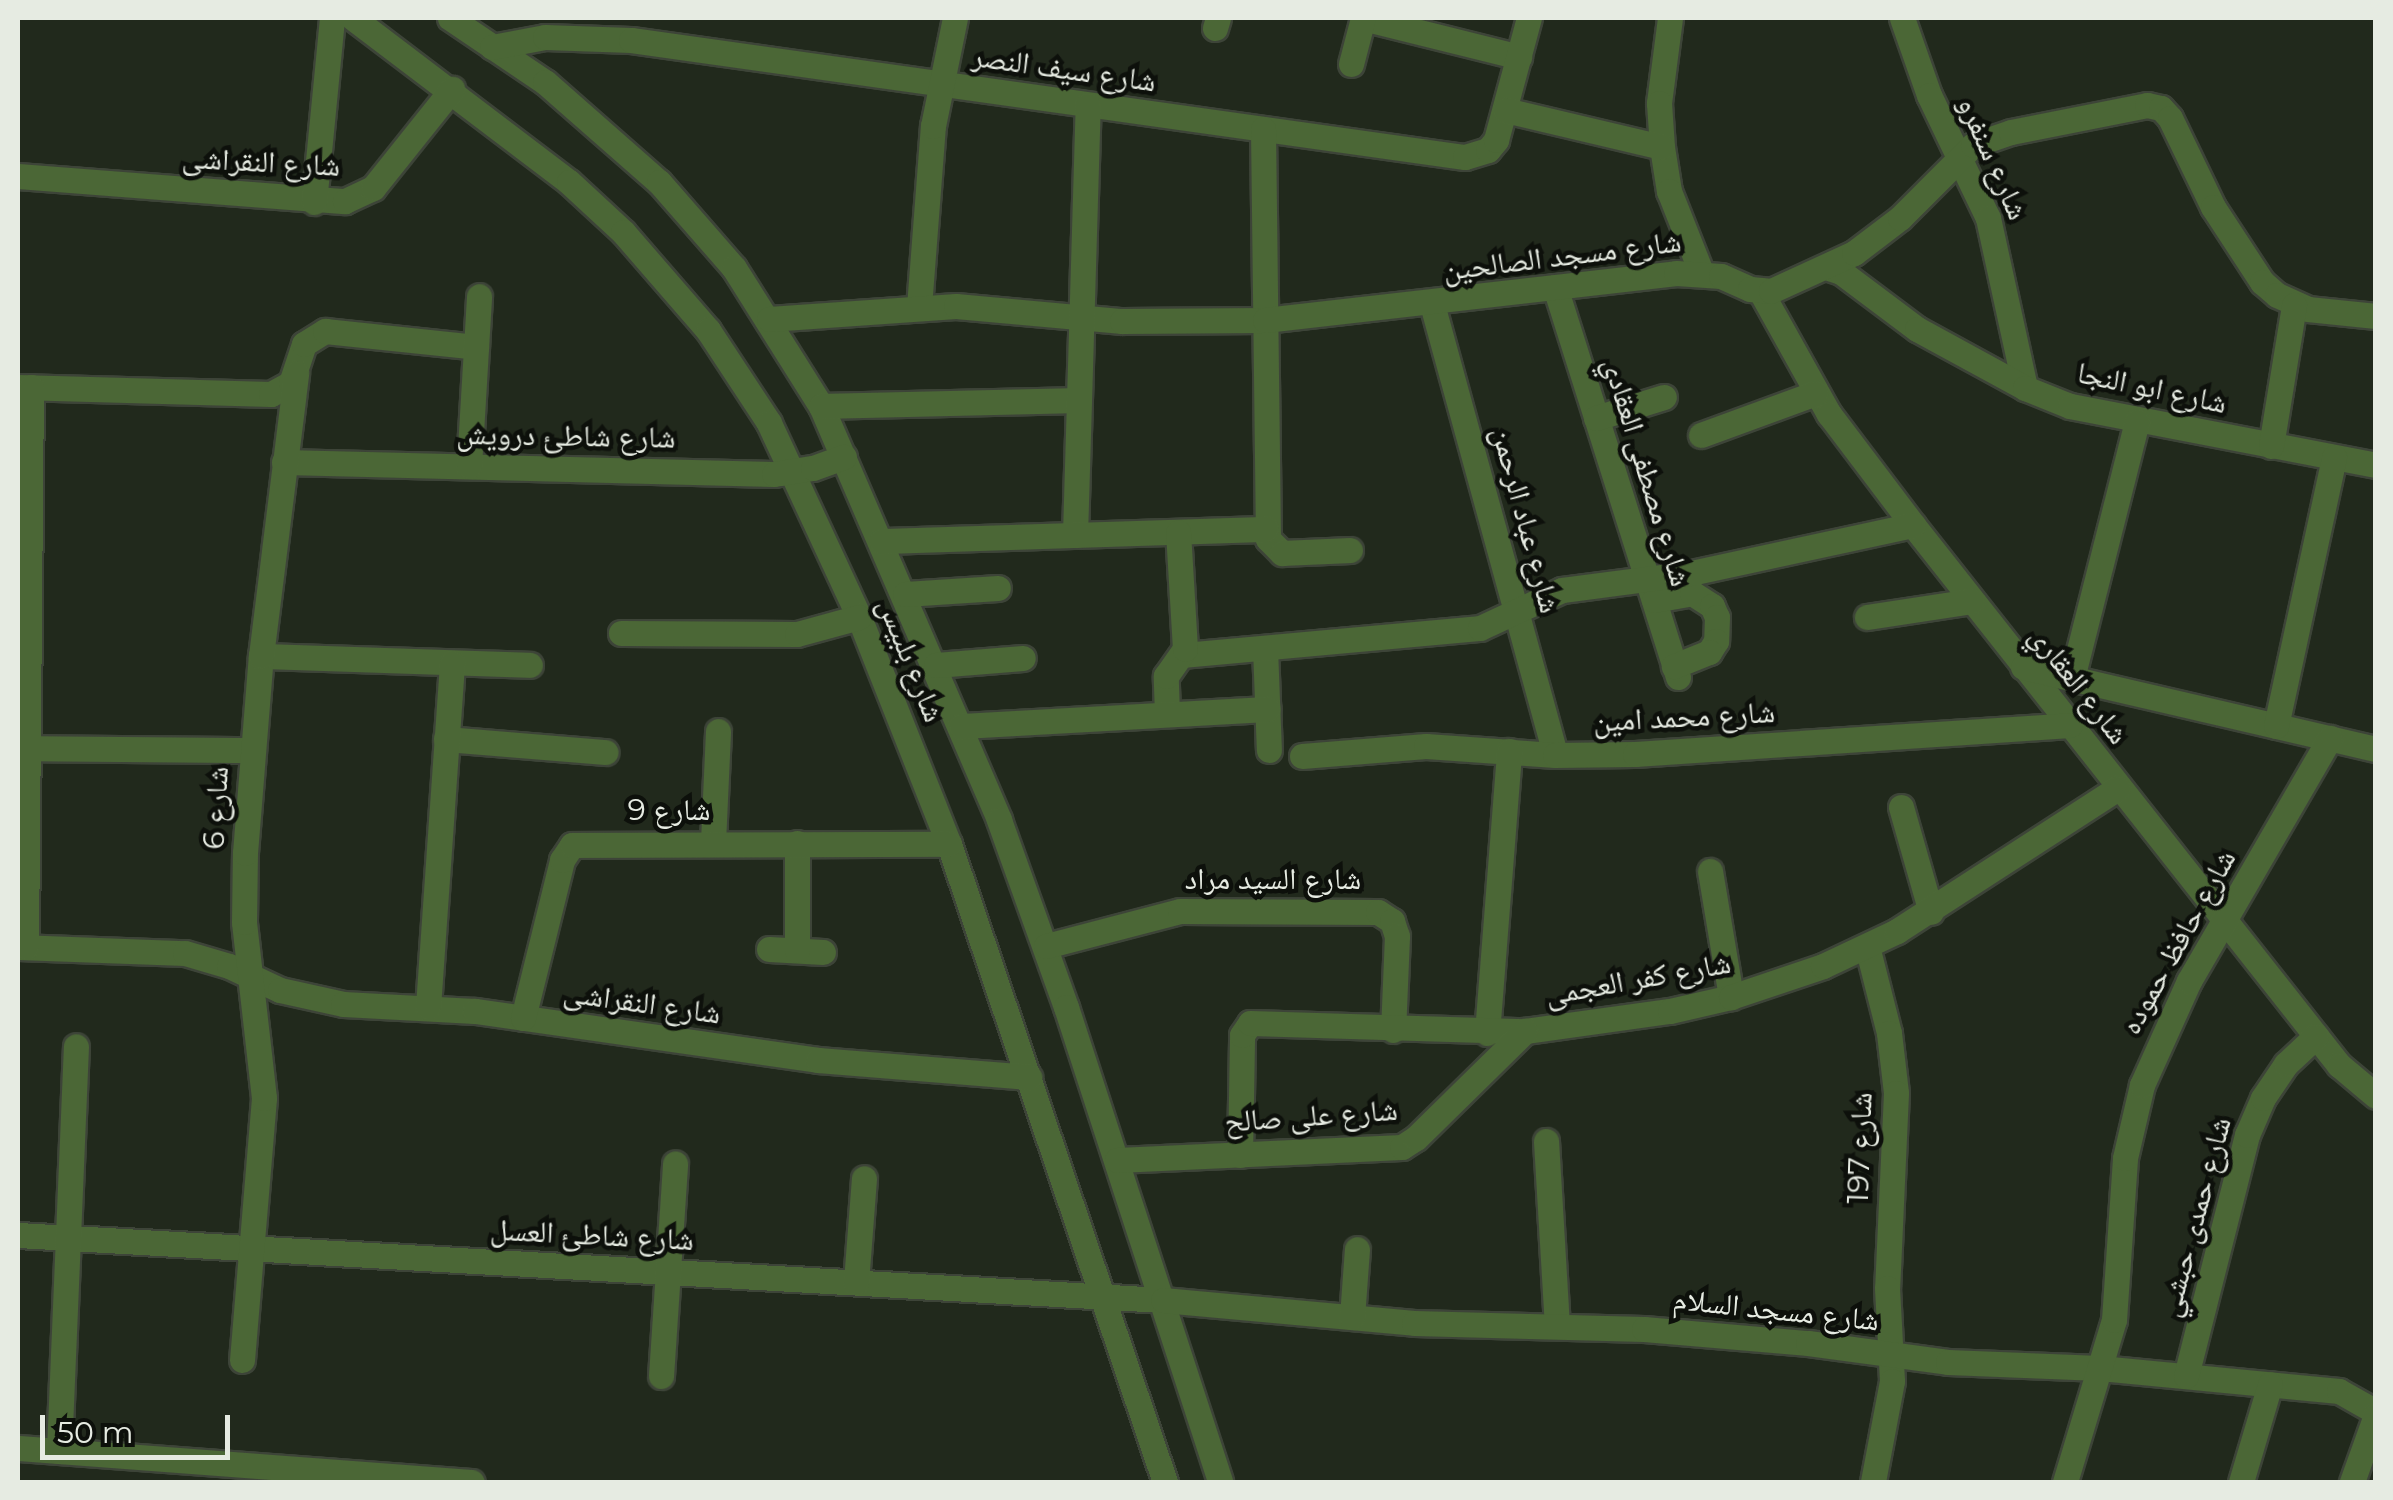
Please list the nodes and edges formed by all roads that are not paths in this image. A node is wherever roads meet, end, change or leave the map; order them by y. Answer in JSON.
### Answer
{"nodes":[{"id":1,"x":332,"y":18,"type":"edge"},
{"id":2,"x":353,"y":18,"type":"edge"},
{"id":3,"x":450,"y":18,"type":"edge"},
{"id":4,"x":955,"y":18,"type":"edge"},
{"id":5,"x":1363,"y":18,"type":"edge"},
{"id":6,"x":1529,"y":18,"type":"edge"},
{"id":7,"x":1670,"y":18,"type":"edge"},
{"id":8,"x":1902,"y":18,"type":"edge"},
{"id":9,"x":492,"y":47,"type":"junction"},
{"id":10,"x":1519,"y":57,"type":"junction"},
{"id":11,"x":1351,"y":64,"type":"dead end"},
{"id":12,"x":940,"y":84,"type":"junction"},
{"id":13,"x":452,"y":89,"type":"junction"},
{"id":14,"x":1088,"y":104,"type":"junction"},
{"id":15,"x":1505,"y":110,"type":"junction"},
{"id":16,"x":1263,"y":129,"type":"junction"},
{"id":17,"x":1662,"y":147,"type":"junction"},
{"id":18,"x":1958,"y":155,"type":"junction"},
{"id":19,"x":18,"y":176,"type":"edge"},
{"id":20,"x":314,"y":202,"type":"junction"},
{"id":21,"x":1829,"y":268,"type":"junction"},
{"id":22,"x":1701,"y":272,"type":"junction"},
{"id":23,"x":1555,"y":287,"type":"junction"},
{"id":24,"x":1760,"y":292,"type":"junction"},
{"id":25,"x":479,"y":296,"type":"dead end"},
{"id":26,"x":1432,"y":304,"type":"junction"},
{"id":27,"x":2294,"y":305,"type":"junction"},
{"id":28,"x":919,"y":307,"type":"junction"},
{"id":29,"x":2376,"y":316,"type":"edge"},
{"id":30,"x":769,"y":318,"type":"junction"},
{"id":31,"x":1080,"y":318,"type":"junction"},
{"id":32,"x":1265,"y":320,"type":"junction"},
{"id":33,"x":476,"y":347,"type":"junction"},
{"id":34,"x":296,"y":373,"type":"junction"},
{"id":35,"x":24,"y":387,"type":"edge"},
{"id":36,"x":2025,"y":388,"type":"junction"},
{"id":37,"x":1816,"y":394,"type":"junction"},
{"id":38,"x":1664,"y":397,"type":"dead end"},
{"id":39,"x":1078,"y":400,"type":"junction"},
{"id":40,"x":821,"y":406,"type":"junction"},
{"id":41,"x":1596,"y":418,"type":"junction"},
{"id":42,"x":2138,"y":421,"type":"junction"},
{"id":43,"x":1702,"y":435,"type":"dead end"},
{"id":44,"x":2271,"y":446,"type":"junction"},
{"id":45,"x":844,"y":457,"type":"junction"},
{"id":46,"x":2334,"y":458,"type":"junction"},
{"id":47,"x":284,"y":462,"type":"junction"},
{"id":48,"x":2376,"y":465,"type":"edge"},
{"id":49,"x":469,"y":466,"type":"junction"},
{"id":50,"x":793,"y":472,"type":"junction"},
{"id":51,"x":1912,"y":526,"type":"junction"},
{"id":52,"x":1266,"y":529,"type":"junction"},
{"id":53,"x":1178,"y":532,"type":"junction"},
{"id":54,"x":1075,"y":535,"type":"junction"},
{"id":55,"x":881,"y":540,"type":"junction"},
{"id":56,"x":1350,"y":550,"type":"dead end"},
{"id":57,"x":998,"y":588,"type":"dead end"},
{"id":58,"x":1650,"y":590,"type":"junction"},
{"id":59,"x":905,"y":594,"type":"junction"},
{"id":60,"x":1972,"y":601,"type":"junction"},
{"id":61,"x":1518,"y":611,"type":"junction"},
{"id":62,"x":859,"y":617,"type":"junction"},
{"id":63,"x":1867,"y":617,"type":"dead end"},
{"id":64,"x":621,"y":633,"type":"dead end"},
{"id":65,"x":1265,"y":648,"type":"junction"},
{"id":66,"x":260,"y":656,"type":"junction"},
{"id":67,"x":1183,"y":656,"type":"junction"},
{"id":68,"x":1022,"y":658,"type":"dead end"},
{"id":69,"x":452,"y":662,"type":"junction"},
{"id":70,"x":530,"y":665,"type":"dead end"},
{"id":71,"x":936,"y":666,"type":"junction"},
{"id":72,"x":2024,"y":667,"type":"junction"},
{"id":73,"x":2072,"y":678,"type":"junction"},
{"id":74,"x":1268,"y":709,"type":"junction"},
{"id":75,"x":1167,"y":714,"type":"junction"},
{"id":76,"x":2070,"y":725,"type":"junction"},
{"id":77,"x":962,"y":726,"type":"junction"},
{"id":78,"x":2276,"y":726,"type":"junction"},
{"id":79,"x":718,"y":731,"type":"dead end"},
{"id":80,"x":2330,"y":738,"type":"junction"},
{"id":81,"x":446,"y":739,"type":"junction"},
{"id":82,"x":23,"y":748,"type":"edge"},
{"id":83,"x":2376,"y":748,"type":"edge"},
{"id":84,"x":252,"y":750,"type":"junction"},
{"id":85,"x":1269,"y":750,"type":"dead end"},
{"id":86,"x":1509,"y":751,"type":"junction"},
{"id":87,"x":605,"y":752,"type":"dead end"},
{"id":88,"x":1555,"y":755,"type":"junction"},
{"id":89,"x":1302,"y":756,"type":"dead end"},
{"id":90,"x":2118,"y":788,"type":"junction"},
{"id":91,"x":1901,"y":808,"type":"dead end"},
{"id":92,"x":713,"y":842,"type":"junction"},
{"id":93,"x":797,"y":843,"type":"junction"},
{"id":94,"x":948,"y":844,"type":"junction"},
{"id":95,"x":1710,"y":871,"type":"dead end"},
{"id":96,"x":1931,"y":912,"type":"junction"},
{"id":97,"x":2224,"y":922,"type":"junction"},
{"id":98,"x":1046,"y":946,"type":"junction"},
{"id":99,"x":1867,"y":946,"type":"junction"},
{"id":100,"x":22,"y":947,"type":"edge"},
{"id":101,"x":769,"y":949,"type":"dead end"},
{"id":102,"x":796,"y":950,"type":"junction"},
{"id":103,"x":823,"y":952,"type":"dead end"},
{"id":104,"x":250,"y":976,"type":"junction"},
{"id":105,"x":1731,"y":997,"type":"junction"},
{"id":106,"x":428,"y":1007,"type":"junction"},
{"id":107,"x":523,"y":1018,"type":"junction"},
{"id":108,"x":1393,"y":1030,"type":"junction"},
{"id":109,"x":1525,"y":1032,"type":"junction"},
{"id":110,"x":1487,"y":1033,"type":"junction"},
{"id":111,"x":2316,"y":1036,"type":"junction"},
{"id":112,"x":76,"y":1046,"type":"dead end"},
{"id":113,"x":1029,"y":1077,"type":"junction"},
{"id":114,"x":2376,"y":1096,"type":"edge"},
{"id":115,"x":1546,"y":1141,"type":"dead end"},
{"id":116,"x":1240,"y":1155,"type":"junction"},
{"id":117,"x":1117,"y":1160,"type":"junction"},
{"id":118,"x":675,"y":1163,"type":"dead end"},
{"id":119,"x":864,"y":1178,"type":"dead end"},
{"id":120,"x":18,"y":1235,"type":"edge"},
{"id":121,"x":68,"y":1238,"type":"junction"},
{"id":122,"x":252,"y":1248,"type":"junction"},
{"id":123,"x":1357,"y":1248,"type":"dead end"},
{"id":124,"x":668,"y":1272,"type":"junction"},
{"id":125,"x":856,"y":1282,"type":"junction"},
{"id":126,"x":1102,"y":1296,"type":"junction"},
{"id":127,"x":1163,"y":1300,"type":"junction"},
{"id":128,"x":1352,"y":1317,"type":"junction"},
{"id":129,"x":1557,"y":1325,"type":"junction"},
{"id":130,"x":1892,"y":1355,"type":"junction"},
{"id":131,"x":242,"y":1360,"type":"dead end"},
{"id":132,"x":2100,"y":1368,"type":"junction"},
{"id":133,"x":661,"y":1376,"type":"dead end"},
{"id":134,"x":2186,"y":1376,"type":"junction"},
{"id":135,"x":2270,"y":1384,"type":"junction"},
{"id":136,"x":2376,"y":1414,"type":"edge"},
{"id":137,"x":18,"y":1448,"type":"edge"},
{"id":138,"x":58,"y":1451,"type":"junction"},
{"id":139,"x":428,"y":1481,"type":"edge"},
{"id":140,"x":472,"y":1482,"type":"edge"},
{"id":141,"x":1164,"y":1482,"type":"edge"},
{"id":142,"x":1220,"y":1482,"type":"edge"},
{"id":143,"x":1873,"y":1482,"type":"edge"},
{"id":144,"x":2064,"y":1482,"type":"edge"},
{"id":145,"x":2241,"y":1482,"type":"edge"},
{"id":146,"x":2352,"y":1482,"type":"edge"}],
"edges":[{"from":1,"to":20,"type":"street"},
{"from":2,"to":13,"type":"street","name":"شارع بلبيس"},
{"from":3,"to":9,"type":"street","name":"شارع بلبيس"},
{"from":4,"to":12,"type":"street"},
{"from":5,"to":10,"type":"street"},
{"from":5,"to":11,"type":"street"},
{"from":6,"to":10,"type":"street","name":"شارع سيف النصر"},
{"from":7,"to":17,"type":"street"},
{"from":8,"to":18,"type":"street","name":"شارع سنفرو"},
{"from":9,"to":12,"type":"street","name":"شارع سيف النصر"},
{"from":9,"to":30,"type":"street","name":"شارع بلبيس"},
{"from":10,"to":15,"type":"street","name":"شارع سيف النصر"},
{"from":12,"to":14,"type":"street","name":"شارع سيف النصر"},
{"from":12,"to":28,"type":"street"},
{"from":13,"to":20,"type":"street","name":"شارع النقراشى"},
{"from":13,"to":50,"type":"street","name":"شارع بلبيس"},
{"from":14,"to":16,"type":"street","name":"شارع سيف النصر"},
{"from":14,"to":31,"type":"street"},
{"from":15,"to":16,"type":"street","name":"شارع سيف النصر"},
{"from":15,"to":17,"type":"street"},
{"from":16,"to":32,"type":"street"},
{"from":17,"to":22,"type":"street"},
{"from":18,"to":21,"type":"street"},
{"from":18,"to":27,"type":"street"},
{"from":18,"to":36,"type":"street","name":"شارع سنفرو"},
{"from":19,"to":20,"type":"street","name":"شارع النقراشى"},
{"from":21,"to":24,"type":"street"},
{"from":21,"to":36,"type":"street","name":"شارع ابو النجا"},
{"from":22,"to":23,"type":"street","name":"شارع مسجد الصالحين"},
{"from":22,"to":24,"type":"street","name":"شارع مسجد الصالحين"},
{"from":23,"to":26,"type":"street","name":"شارع مسجد الصالحين"},
{"from":23,"to":41,"type":"street","name":"شارع مصطفى العقادي"},
{"from":24,"to":37,"type":"street","name":"شارع العقاري"},
{"from":25,"to":33,"type":"street"},
{"from":26,"to":32,"type":"street","name":"شارع مسجد الصالحين"},
{"from":26,"to":61,"type":"street","name":"شارع عباد الرحمن"},
{"from":27,"to":29,"type":"street"},
{"from":27,"to":44,"type":"street"},
{"from":28,"to":30,"type":"street","name":"شارع مسجد الصالحين"},
{"from":28,"to":31,"type":"street","name":"شارع مسجد الصالحين"},
{"from":30,"to":40,"type":"street","name":"شارع بلبيس"},
{"from":31,"to":32,"type":"street","name":"شارع مسجد الصالحين"},
{"from":31,"to":39,"type":"street"},
{"from":32,"to":52,"type":"street"},
{"from":33,"to":34,"type":"street"},
{"from":33,"to":49,"type":"street"},
{"from":34,"to":35,"type":"street"},
{"from":34,"to":47,"type":"street","name":"شارع 6"},
{"from":35,"to":82,"type":"street"},
{"from":36,"to":42,"type":"street","name":"شارع ابو النجا"},
{"from":37,"to":43,"type":"street"},
{"from":37,"to":51,"type":"street","name":"شارع العقاري"},
{"from":38,"to":41,"type":"street"},
{"from":39,"to":40,"type":"street"},
{"from":39,"to":54,"type":"street"},
{"from":40,"to":45,"type":"street","name":"شارع بلبيس"},
{"from":41,"to":58,"type":"street","name":"شارع مصطفى العقادي"},
{"from":42,"to":44,"type":"street","name":"شارع ابو النجا"},
{"from":42,"to":73,"type":"street"},
{"from":44,"to":46,"type":"street","name":"شارع ابو النجا"},
{"from":45,"to":50,"type":"street","name":"شارع شاطئ درويش"},
{"from":45,"to":55,"type":"street","name":"شارع بلبيس"},
{"from":46,"to":48,"type":"street","name":"شارع ابو النجا"},
{"from":46,"to":78,"type":"street"},
{"from":47,"to":49,"type":"street","name":"شارع شاطئ درويش"},
{"from":47,"to":66,"type":"street","name":"شارع 6"},
{"from":49,"to":50,"type":"street","name":"شارع شاطئ درويش"},
{"from":50,"to":62,"type":"street","name":"شارع بلبيس"},
{"from":51,"to":58,"type":"street"},
{"from":51,"to":60,"type":"street","name":"شارع العقاري"},
{"from":52,"to":53,"type":"street"},
{"from":52,"to":56,"type":"street"},
{"from":53,"to":54,"type":"street"},
{"from":53,"to":67,"type":"street"},
{"from":54,"to":55,"type":"street"},
{"from":55,"to":59,"type":"street","name":"شارع بلبيس"},
{"from":57,"to":59,"type":"street"},
{"from":58,"to":58,"type":"street","name":"شارع مصطفى العقادي"},
{"from":58,"to":61,"type":"street"},
{"from":59,"to":71,"type":"street","name":"شارع بلبيس"},
{"from":60,"to":63,"type":"street"},
{"from":60,"to":72,"type":"street","name":"شارع العقاري"},
{"from":61,"to":65,"type":"street"},
{"from":61,"to":88,"type":"street","name":"شارع عباد الرحمن"},
{"from":62,"to":64,"type":"street"},
{"from":62,"to":94,"type":"street","name":"شارع بلبيس"},
{"from":65,"to":67,"type":"street"},
{"from":65,"to":74,"type":"street"},
{"from":66,"to":69,"type":"street"},
{"from":66,"to":84,"type":"street","name":"شارع 6"},
{"from":67,"to":75,"type":"street"},
{"from":68,"to":71,"type":"street"},
{"from":69,"to":70,"type":"street"},
{"from":69,"to":81,"type":"street"},
{"from":71,"to":77,"type":"street","name":"شارع بلبيس"},
{"from":72,"to":73,"type":"street"},
{"from":72,"to":76,"type":"street","name":"شارع العقاري"},
{"from":73,"to":78,"type":"street"},
{"from":74,"to":75,"type":"street"},
{"from":74,"to":85,"type":"street"},
{"from":75,"to":77,"type":"street"},
{"from":76,"to":88,"type":"street","name":"شارع محمد امين"},
{"from":76,"to":90,"type":"street","name":"شارع العقاري"},
{"from":77,"to":98,"type":"street","name":"شارع بلبيس"},
{"from":78,"to":80,"type":"street"},
{"from":79,"to":92,"type":"street"},
{"from":80,"to":83,"type":"street"},
{"from":80,"to":97,"type":"street","name":"شارع حافظ حموده"},
{"from":81,"to":87,"type":"street"},
{"from":81,"to":106,"type":"street"},
{"from":82,"to":84,"type":"street"},
{"from":82,"to":100,"type":"street"},
{"from":84,"to":104,"type":"street","name":"شارع 6"},
{"from":86,"to":88,"type":"street","name":"شارع محمد امين"},
{"from":86,"to":89,"type":"street","name":"شارع محمد امين"},
{"from":86,"to":110,"type":"street"},
{"from":90,"to":96,"type":"street","name":"شارع كفر العجمى"},
{"from":90,"to":97,"type":"street","name":"شارع العقاري"},
{"from":91,"to":96,"type":"street"},
{"from":92,"to":93,"type":"street","name":"شارع 9"},
{"from":92,"to":107,"type":"street","name":"شارع 9"},
{"from":93,"to":94,"type":"street","name":"شارع 9"},
{"from":93,"to":102,"type":"street"},
{"from":94,"to":113,"type":"street","name":"شارع بلبيس"},
{"from":95,"to":105,"type":"street"},
{"from":96,"to":99,"type":"street","name":"شارع كفر العجمى"},
{"from":97,"to":111,"type":"street","name":"شارع العقاري"},
{"from":97,"to":132,"type":"street","name":"شارع حافظ حموده"},
{"from":98,"to":108,"type":"street","name":"شارع السيد مراد"},
{"from":98,"to":117,"type":"street","name":"شارع بلبيس"},
{"from":99,"to":105,"type":"street","name":"شارع كفر العجمى"},
{"from":99,"to":130,"type":"street","name":"شارع 197"},
{"from":100,"to":104,"type":"street","name":"شارع النقراشى"},
{"from":101,"to":102,"type":"street"},
{"from":102,"to":103,"type":"street"},
{"from":104,"to":106,"type":"street","name":"شارع النقراشى"},
{"from":104,"to":122,"type":"street","name":"شارع 6"},
{"from":105,"to":109,"type":"street","name":"شارع كفر العجمى"},
{"from":106,"to":107,"type":"street","name":"شارع النقراشى"},
{"from":107,"to":113,"type":"street","name":"شارع النقراشى"},
{"from":108,"to":110,"type":"street","name":"شارع كفر العجمى"},
{"from":108,"to":116,"type":"street","name":"شارع كفر العجمى"},
{"from":109,"to":110,"type":"street","name":"شارع كفر العجمى"},
{"from":109,"to":116,"type":"street","name":"شارع على صالح"},
{"from":111,"to":114,"type":"street","name":"شارع العقاري"},
{"from":111,"to":134,"type":"street","name":"شارع حمدى حبشي"},
{"from":112,"to":121,"type":"street"},
{"from":113,"to":126,"type":"street","name":"شارع بلبيس"},
{"from":115,"to":129,"type":"street"},
{"from":116,"to":117,"type":"street","name":"شارع على صالح"},
{"from":117,"to":127,"type":"street","name":"شارع بلبيس"},
{"from":118,"to":124,"type":"street"},
{"from":119,"to":125,"type":"street"},
{"from":120,"to":121,"type":"street","name":"شارع شاطئ العسل"},
{"from":121,"to":122,"type":"street","name":"شارع شاطئ العسل"},
{"from":121,"to":138,"type":"street"},
{"from":122,"to":124,"type":"street","name":"شارع شاطئ العسل"},
{"from":122,"to":131,"type":"street","name":"شارع 6"},
{"from":123,"to":128,"type":"street"},
{"from":124,"to":125,"type":"street","name":"شارع شاطئ العسل"},
{"from":124,"to":133,"type":"street"},
{"from":125,"to":126,"type":"street","name":"شارع شاطئ العسل"},
{"from":126,"to":127,"type":"street","name":"شارع شاطئ العسل"},
{"from":126,"to":141,"type":"street","name":"شارع بلبيس"},
{"from":127,"to":128,"type":"street","name":"شارع مسجد السلام"},
{"from":127,"to":142,"type":"street","name":"شارع بلبيس"},
{"from":128,"to":129,"type":"street","name":"شارع مسجد السلام"},
{"from":129,"to":130,"type":"street","name":"شارع مسجد السلام"},
{"from":130,"to":132,"type":"street","name":"شارع مسجد السلام"},
{"from":130,"to":143,"type":"street","name":"شارع 197"},
{"from":132,"to":134,"type":"street","name":"شارع مسجد السلام"},
{"from":132,"to":144,"type":"street","name":"شارع حافظ حموده"},
{"from":134,"to":135,"type":"street","name":"شارع مسجد السلام"},
{"from":135,"to":136,"type":"street","name":"شارع مسجد السلام"},
{"from":135,"to":145,"type":"street"},
{"from":136,"to":146,"type":"street"},
{"from":137,"to":138,"type":"street"},
{"from":138,"to":139,"type":"street"},
{"from":139,"to":140,"type":"street"}]}
